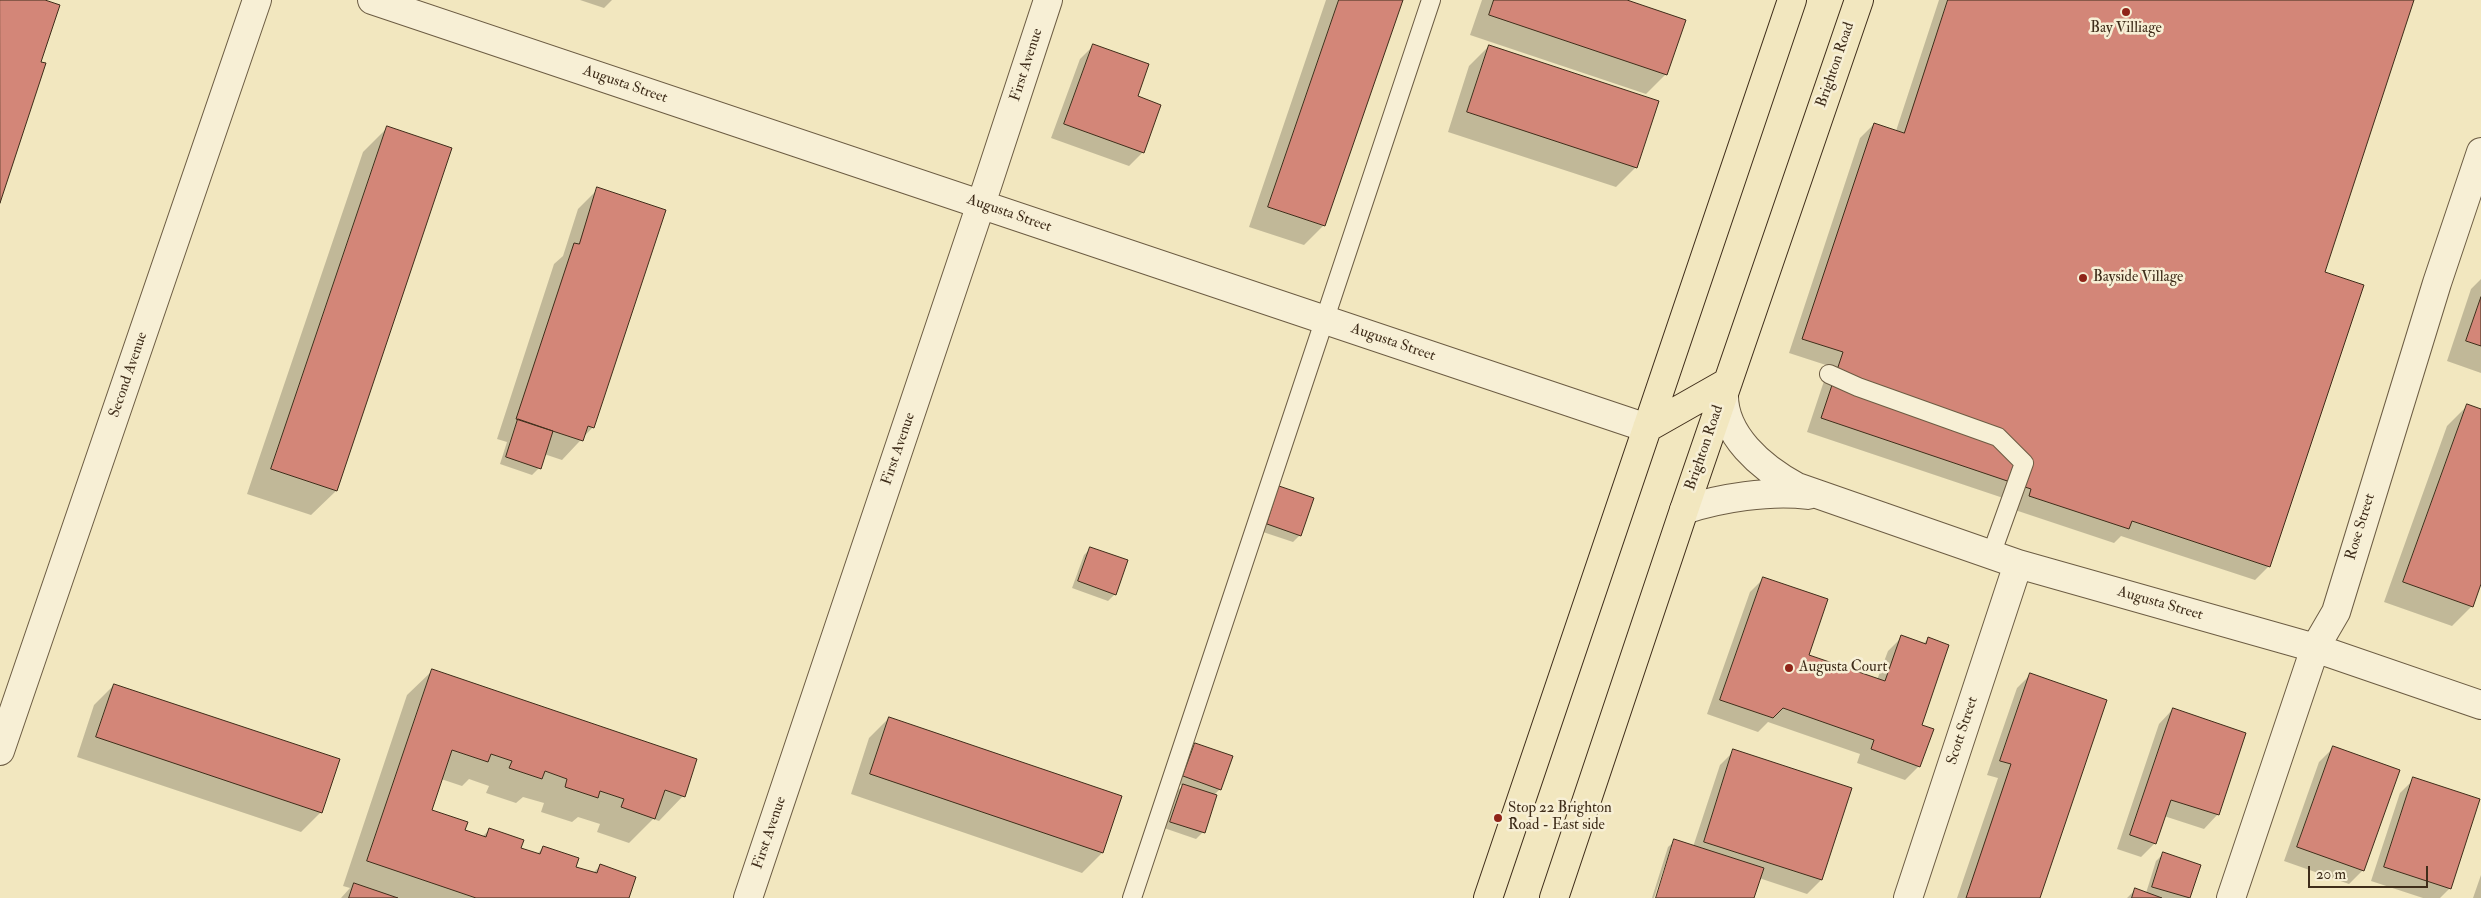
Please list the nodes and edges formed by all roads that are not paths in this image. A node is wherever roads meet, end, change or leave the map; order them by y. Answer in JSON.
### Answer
{"nodes":[{"id":1,"x":257,"y":0,"type":"edge"},
{"id":2,"x":372,"y":0,"type":"edge"},
{"id":3,"x":1048,"y":0,"type":"edge"},
{"id":4,"x":1430,"y":0,"type":"edge"},
{"id":5,"x":1792,"y":0,"type":"edge"},
{"id":6,"x":1859,"y":0,"type":"edge"},
{"id":7,"x":2481,"y":152,"type":"edge"},
{"id":8,"x":981,"y":204,"type":"junction"},
{"id":9,"x":1325,"y":320,"type":"junction"},
{"id":10,"x":1829,"y":374,"type":"dead end"},
{"id":11,"x":1726,"y":387,"type":"junction"},
{"id":12,"x":1647,"y":428,"type":"junction"},
{"id":13,"x":1839,"y":502,"type":"junction"},
{"id":14,"x":1684,"y":510,"type":"junction"},
{"id":15,"x":1991,"y":555,"type":"junction"},
{"id":16,"x":2018,"y":564,"type":"junction"},
{"id":17,"x":2315,"y":648,"type":"junction"},
{"id":18,"x":2481,"y":705,"type":"edge"},
{"id":19,"x":0,"y":751,"type":"edge"},
{"id":20,"x":748,"y":898,"type":"edge"},
{"id":21,"x":1132,"y":898,"type":"edge"},
{"id":22,"x":1488,"y":898,"type":"edge"},
{"id":23,"x":1554,"y":898,"type":"edge"},
{"id":24,"x":1908,"y":898,"type":"edge"},
{"id":25,"x":2231,"y":898,"type":"edge"}],
"edges":[{"from":1,"to":19,"type":"street","name":"Second Avenue"},
{"from":2,"to":8,"type":"street","name":"Augusta Street"},
{"from":3,"to":8,"type":"street","name":"First Avenue"},
{"from":4,"to":9,"type":"lane"},
{"from":5,"to":12,"type":"main road"},
{"from":6,"to":11,"type":"main road","name":"Brighton Road"},
{"from":7,"to":17,"type":"street","name":"Rose Street"},
{"from":8,"to":9,"type":"street","name":"Augusta Street"},
{"from":8,"to":20,"type":"street","name":"First Avenue"},
{"from":9,"to":12,"type":"street","name":"Augusta Street"},
{"from":9,"to":21,"type":"lane"},
{"from":10,"to":15,"type":"lane"},
{"from":11,"to":12,"type":"main road"},
{"from":11,"to":13,"type":"street","name":"Augusta Street"},
{"from":11,"to":14,"type":"main road","name":"Brighton Road"},
{"from":12,"to":22,"type":"main road"},
{"from":13,"to":14,"type":"street","name":"Augusta Street"},
{"from":13,"to":15,"type":"street","name":"Augusta Street"},
{"from":14,"to":23,"type":"main road","name":"Brighton Road"},
{"from":15,"to":16,"type":"street","name":"Augusta Street"},
{"from":16,"to":17,"type":"street","name":"Augusta Street"},
{"from":16,"to":24,"type":"street","name":"Scott Street"},
{"from":17,"to":18,"type":"street","name":"Augusta Street"},
{"from":17,"to":25,"type":"street","name":"Rose Street"}]}
